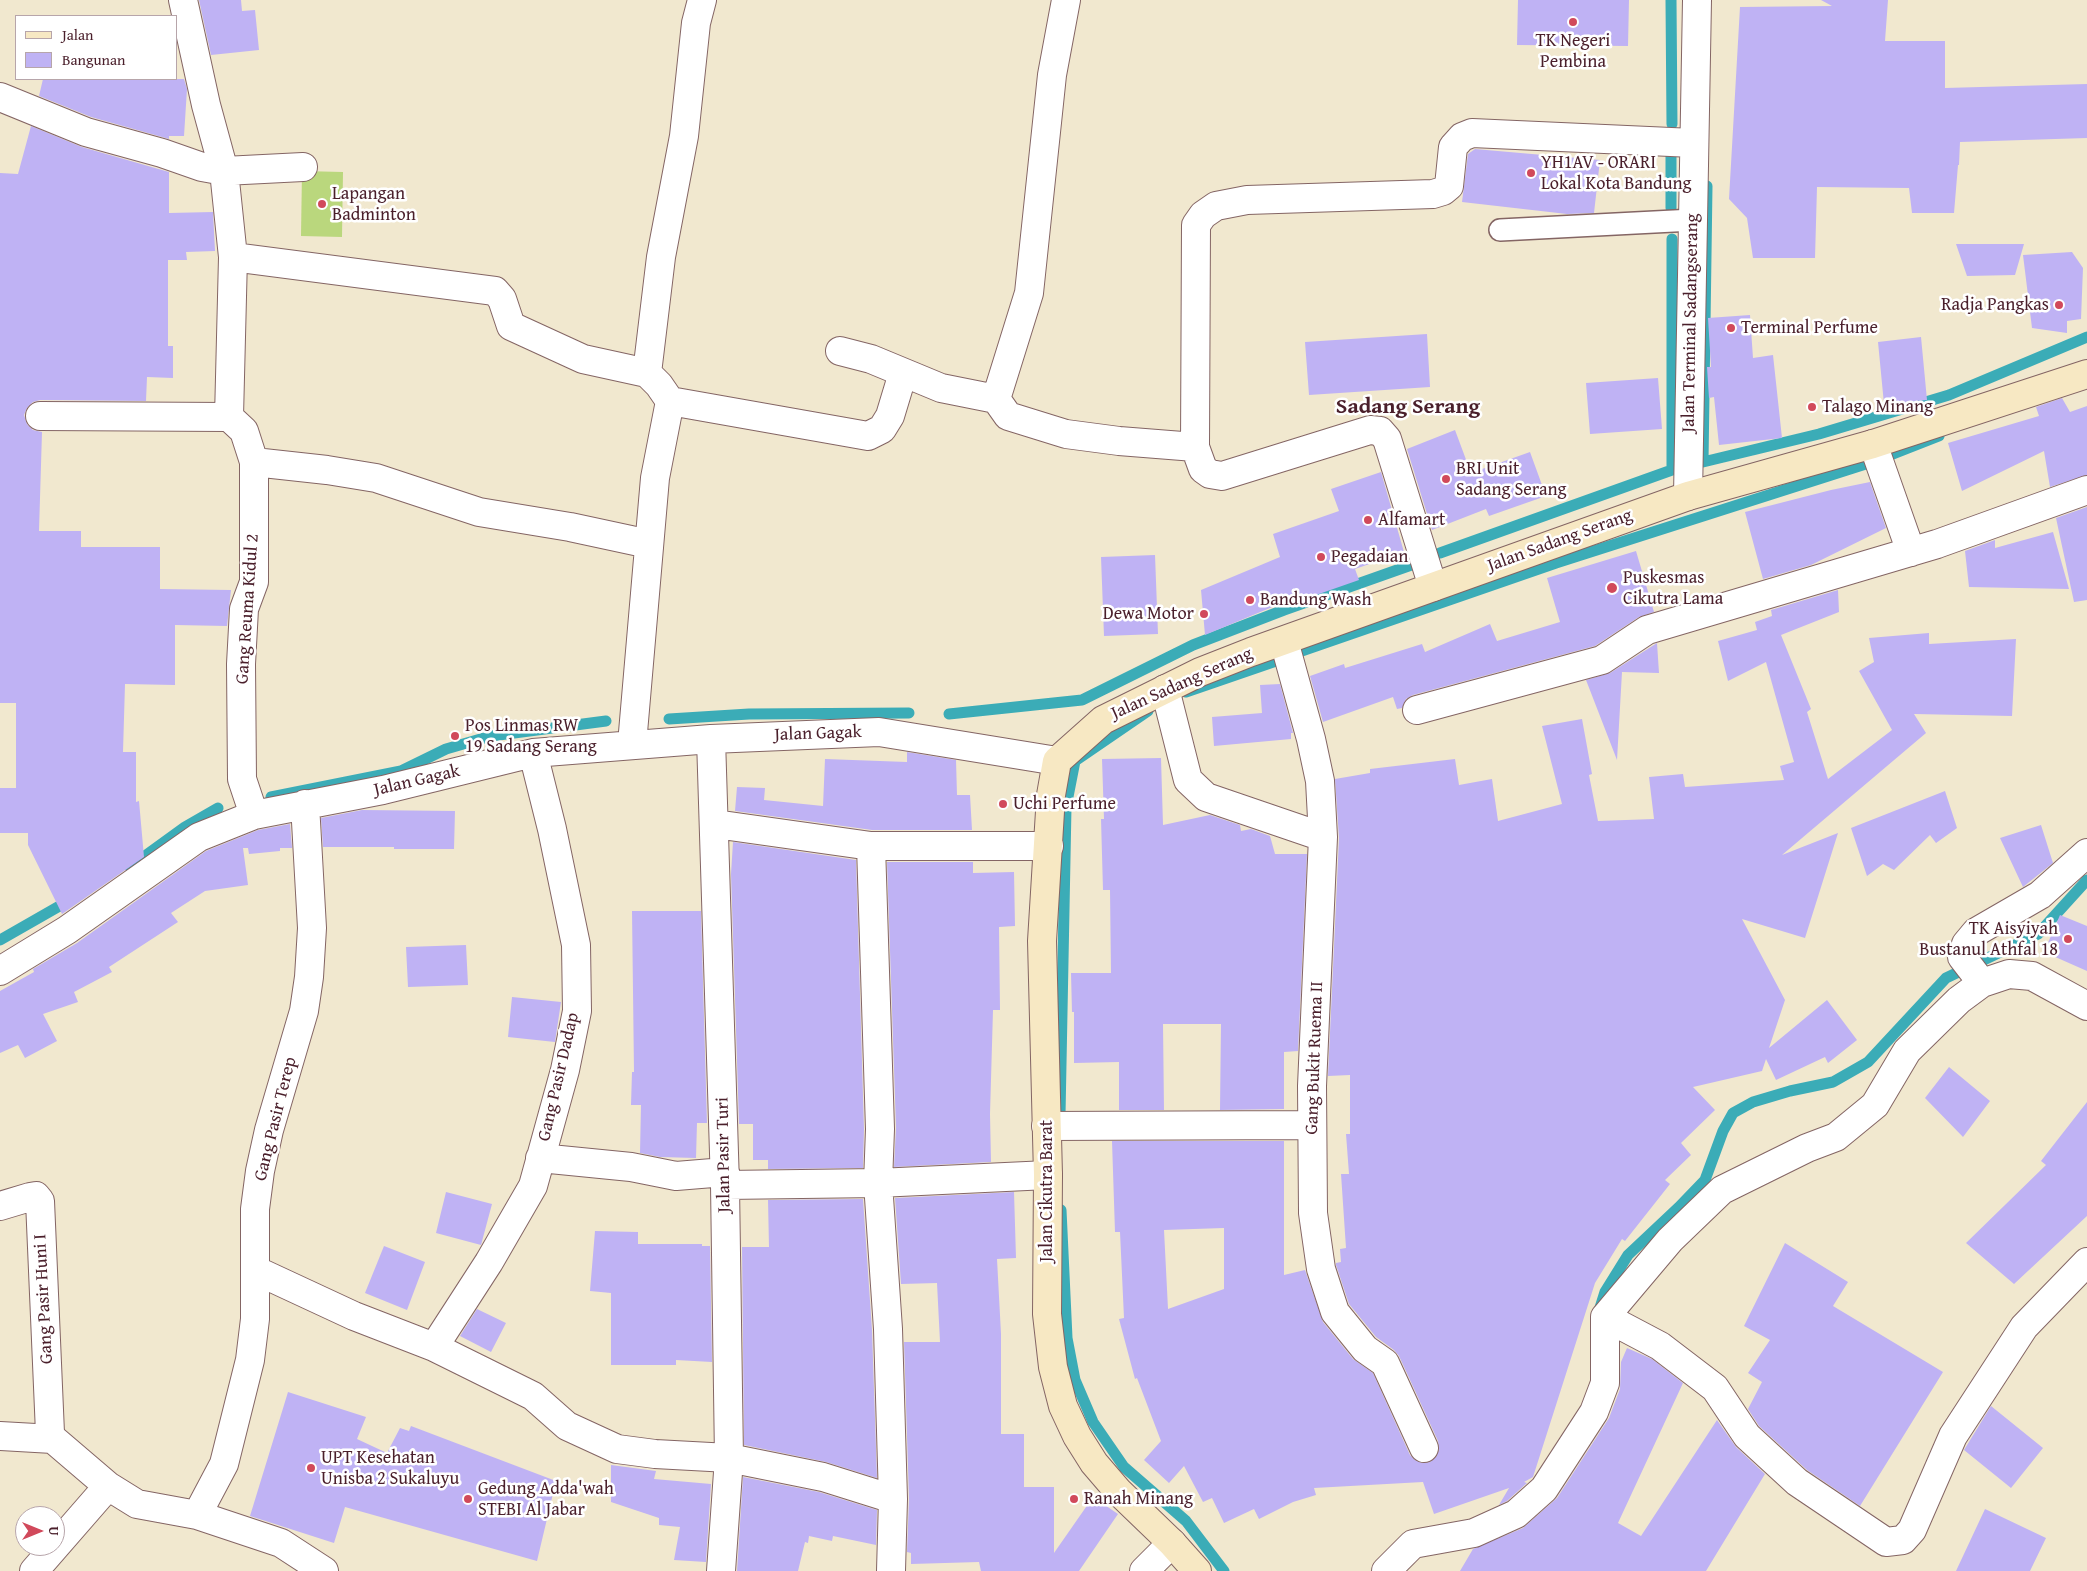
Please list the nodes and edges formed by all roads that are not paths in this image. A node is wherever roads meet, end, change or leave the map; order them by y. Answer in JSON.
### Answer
{"nodes":[{"id":1,"x":184,"y":0,"type":"edge"},
{"id":2,"x":702,"y":0,"type":"edge"},
{"id":3,"x":1066,"y":0,"type":"edge"},
{"id":4,"x":1697,"y":0,"type":"edge"},
{"id":5,"x":0,"y":97,"type":"edge"},
{"id":6,"x":1693,"y":143,"type":"junction"},
{"id":7,"x":303,"y":167,"type":"dead end"},
{"id":8,"x":224,"y":170,"type":"junction"},
{"id":9,"x":1693,"y":220,"type":"junction"},
{"id":10,"x":1500,"y":230,"type":"dead end"},
{"id":11,"x":233,"y":257,"type":"junction"},
{"id":12,"x":840,"y":351,"type":"dead end"},
{"id":13,"x":647,"y":373,"type":"junction"},
{"id":14,"x":904,"y":373,"type":"junction"},
{"id":15,"x":2087,"y":374,"type":"edge"},
{"id":16,"x":996,"y":399,"type":"junction"},
{"id":17,"x":670,"y":401,"type":"junction"},
{"id":18,"x":40,"y":416,"type":"dead end"},
{"id":19,"x":229,"y":418,"type":"junction"},
{"id":20,"x":1873,"y":444,"type":"junction"},
{"id":21,"x":1195,"y":447,"type":"junction"},
{"id":22,"x":254,"y":462,"type":"junction"},
{"id":23,"x":2087,"y":490,"type":"edge"},
{"id":24,"x":1688,"y":496,"type":"junction"},
{"id":25,"x":649,"y":544,"type":"junction"},
{"id":26,"x":1911,"y":552,"type":"junction"},
{"id":27,"x":1433,"y":587,"type":"junction"},
{"id":28,"x":1284,"y":640,"type":"junction"},
{"id":29,"x":1165,"y":689,"type":"junction"},
{"id":30,"x":1417,"y":710,"type":"dead end"},
{"id":31,"x":711,"y":739,"type":"junction"},
{"id":32,"x":632,"y":744,"type":"junction"},
{"id":33,"x":532,"y":753,"type":"junction"},
{"id":34,"x":1057,"y":761,"type":"junction"},
{"id":35,"x":304,"y":804,"type":"junction"},
{"id":36,"x":254,"y":815,"type":"junction"},
{"id":37,"x":715,"y":824,"type":"junction"},
{"id":38,"x":1324,"y":837,"type":"junction"},
{"id":39,"x":871,"y":846,"type":"junction"},
{"id":40,"x":1049,"y":846,"type":"junction"},
{"id":41,"x":2087,"y":853,"type":"edge"},
{"id":42,"x":0,"y":971,"type":"edge"},
{"id":43,"x":1982,"y":982,"type":"junction"},
{"id":44,"x":2087,"y":1006,"type":"edge"},
{"id":45,"x":1312,"y":1125,"type":"junction"},
{"id":46,"x":1046,"y":1126,"type":"junction"},
{"id":47,"x":540,"y":1158,"type":"junction"},
{"id":48,"x":1048,"y":1175,"type":"junction"},
{"id":49,"x":725,"y":1178,"type":"junction"},
{"id":50,"x":878,"y":1184,"type":"junction"},
{"id":51,"x":0,"y":1206,"type":"edge"},
{"id":52,"x":2087,"y":1262,"type":"edge"},
{"id":53,"x":255,"y":1270,"type":"junction"},
{"id":54,"x":1605,"y":1317,"type":"junction"},
{"id":55,"x":434,"y":1347,"type":"junction"},
{"id":56,"x":0,"y":1436,"type":"edge"},
{"id":57,"x":53,"y":1439,"type":"junction"},
{"id":58,"x":1424,"y":1448,"type":"dead end"},
{"id":59,"x":729,"y":1458,"type":"junction"},
{"id":60,"x":100,"y":1496,"type":"junction"},
{"id":61,"x":893,"y":1499,"type":"junction"},
{"id":62,"x":197,"y":1515,"type":"junction"},
{"id":63,"x":1172,"y":1543,"type":"junction"},
{"id":64,"x":34,"y":1571,"type":"edge"},
{"id":65,"x":324,"y":1571,"type":"edge"},
{"id":66,"x":721,"y":1571,"type":"edge"},
{"id":67,"x":890,"y":1571,"type":"edge"},
{"id":68,"x":1144,"y":1571,"type":"edge"},
{"id":69,"x":1197,"y":1571,"type":"edge"},
{"id":70,"x":1386,"y":1571,"type":"edge"}],
"edges":[{"from":1,"to":8,"type":"street"},
{"from":2,"to":13,"type":"street"},
{"from":3,"to":16,"type":"street"},
{"from":4,"to":6,"type":"street","name":"Jalan Terminal Sadangserang"},
{"from":5,"to":8,"type":"street"},
{"from":6,"to":9,"type":"street","name":"Jalan Terminal Sadangserang"},
{"from":6,"to":21,"type":"street"},
{"from":7,"to":8,"type":"street"},
{"from":8,"to":11,"type":"street"},
{"from":9,"to":10,"type":"lane"},
{"from":9,"to":24,"type":"street","name":"Jalan Terminal Sadangserang"},
{"from":11,"to":13,"type":"street"},
{"from":11,"to":19,"type":"street"},
{"from":12,"to":14,"type":"street"},
{"from":13,"to":17,"type":"street"},
{"from":14,"to":16,"type":"street"},
{"from":14,"to":17,"type":"street"},
{"from":15,"to":20,"type":"main road","name":"Jalan Sadang Serang"},
{"from":16,"to":21,"type":"street"},
{"from":17,"to":25,"type":"street"},
{"from":18,"to":19,"type":"street"},
{"from":19,"to":22,"type":"street","name":"Gang Reuma Kidul 2"},
{"from":20,"to":24,"type":"main road","name":"Jalan Sadang Serang"},
{"from":20,"to":26,"type":"street"},
{"from":21,"to":27,"type":"street"},
{"from":22,"to":25,"type":"street"},
{"from":22,"to":36,"type":"street","name":"Gang Reuma Kidul 2"},
{"from":23,"to":26,"type":"street"},
{"from":24,"to":27,"type":"main road","name":"Jalan Sadang Serang"},
{"from":25,"to":32,"type":"street"},
{"from":26,"to":30,"type":"street"},
{"from":27,"to":28,"type":"main road","name":"Jalan Sadang Serang"},
{"from":28,"to":29,"type":"main road","name":"Jalan Sadang Serang"},
{"from":28,"to":38,"type":"street","name":"Gang Bukit Ruema II"},
{"from":29,"to":34,"type":"main road","name":"Jalan Sadang Serang"},
{"from":29,"to":38,"type":"street"},
{"from":31,"to":32,"type":"street","name":"Jalan Gagak"},
{"from":31,"to":34,"type":"street","name":"Jalan Gagak"},
{"from":31,"to":37,"type":"street","name":"Jalan Pasir Turi"},
{"from":32,"to":33,"type":"street","name":"Jalan Gagak"},
{"from":33,"to":35,"type":"street","name":"Jalan Gagak"},
{"from":33,"to":47,"type":"street","name":"Gang Pasir Dadap"},
{"from":34,"to":40,"type":"main road","name":"Jalan Cikutra Barat"},
{"from":35,"to":36,"type":"street","name":"Jalan Gagak"},
{"from":35,"to":53,"type":"street","name":"Gang Pasir Terep"},
{"from":36,"to":42,"type":"street","name":"Jalan Gagak"},
{"from":37,"to":39,"type":"street"},
{"from":37,"to":49,"type":"street","name":"Jalan Pasir Turi"},
{"from":38,"to":45,"type":"street","name":"Gang Bukit Ruema II"},
{"from":39,"to":40,"type":"street"},
{"from":39,"to":50,"type":"street"},
{"from":40,"to":46,"type":"main road","name":"Jalan Cikutra Barat"},
{"from":41,"to":43,"type":"street"},
{"from":43,"to":44,"type":"street"},
{"from":43,"to":54,"type":"street"},
{"from":45,"to":46,"type":"street"},
{"from":45,"to":58,"type":"street","name":"Gang Bukit Ruema II"},
{"from":46,"to":48,"type":"main road","name":"Jalan Cikutra Barat"},
{"from":47,"to":49,"type":"street"},
{"from":47,"to":55,"type":"street","name":"Gang Pasir Dadap"},
{"from":48,"to":50,"type":"street"},
{"from":48,"to":63,"type":"main road","name":"Jalan Cikutra Barat"},
{"from":49,"to":50,"type":"street"},
{"from":49,"to":59,"type":"street","name":"Jalan Pasir Turi"},
{"from":50,"to":61,"type":"street"},
{"from":51,"to":57,"type":"street","name":"Gang Pasir Huni I"},
{"from":52,"to":54,"type":"street"},
{"from":53,"to":55,"type":"street"},
{"from":53,"to":62,"type":"street","name":"Gang Pasir Terep"},
{"from":54,"to":70,"type":"street"},
{"from":55,"to":59,"type":"street"},
{"from":56,"to":57,"type":"street"},
{"from":57,"to":60,"type":"street"},
{"from":59,"to":61,"type":"street"},
{"from":59,"to":66,"type":"street","name":"Jalan Pasir Turi"},
{"from":60,"to":62,"type":"street"},
{"from":60,"to":64,"type":"street"},
{"from":61,"to":67,"type":"street"},
{"from":62,"to":65,"type":"street"},
{"from":63,"to":68,"type":"street"},
{"from":63,"to":69,"type":"main road","name":"Jalan Cikutra Barat"}]}
